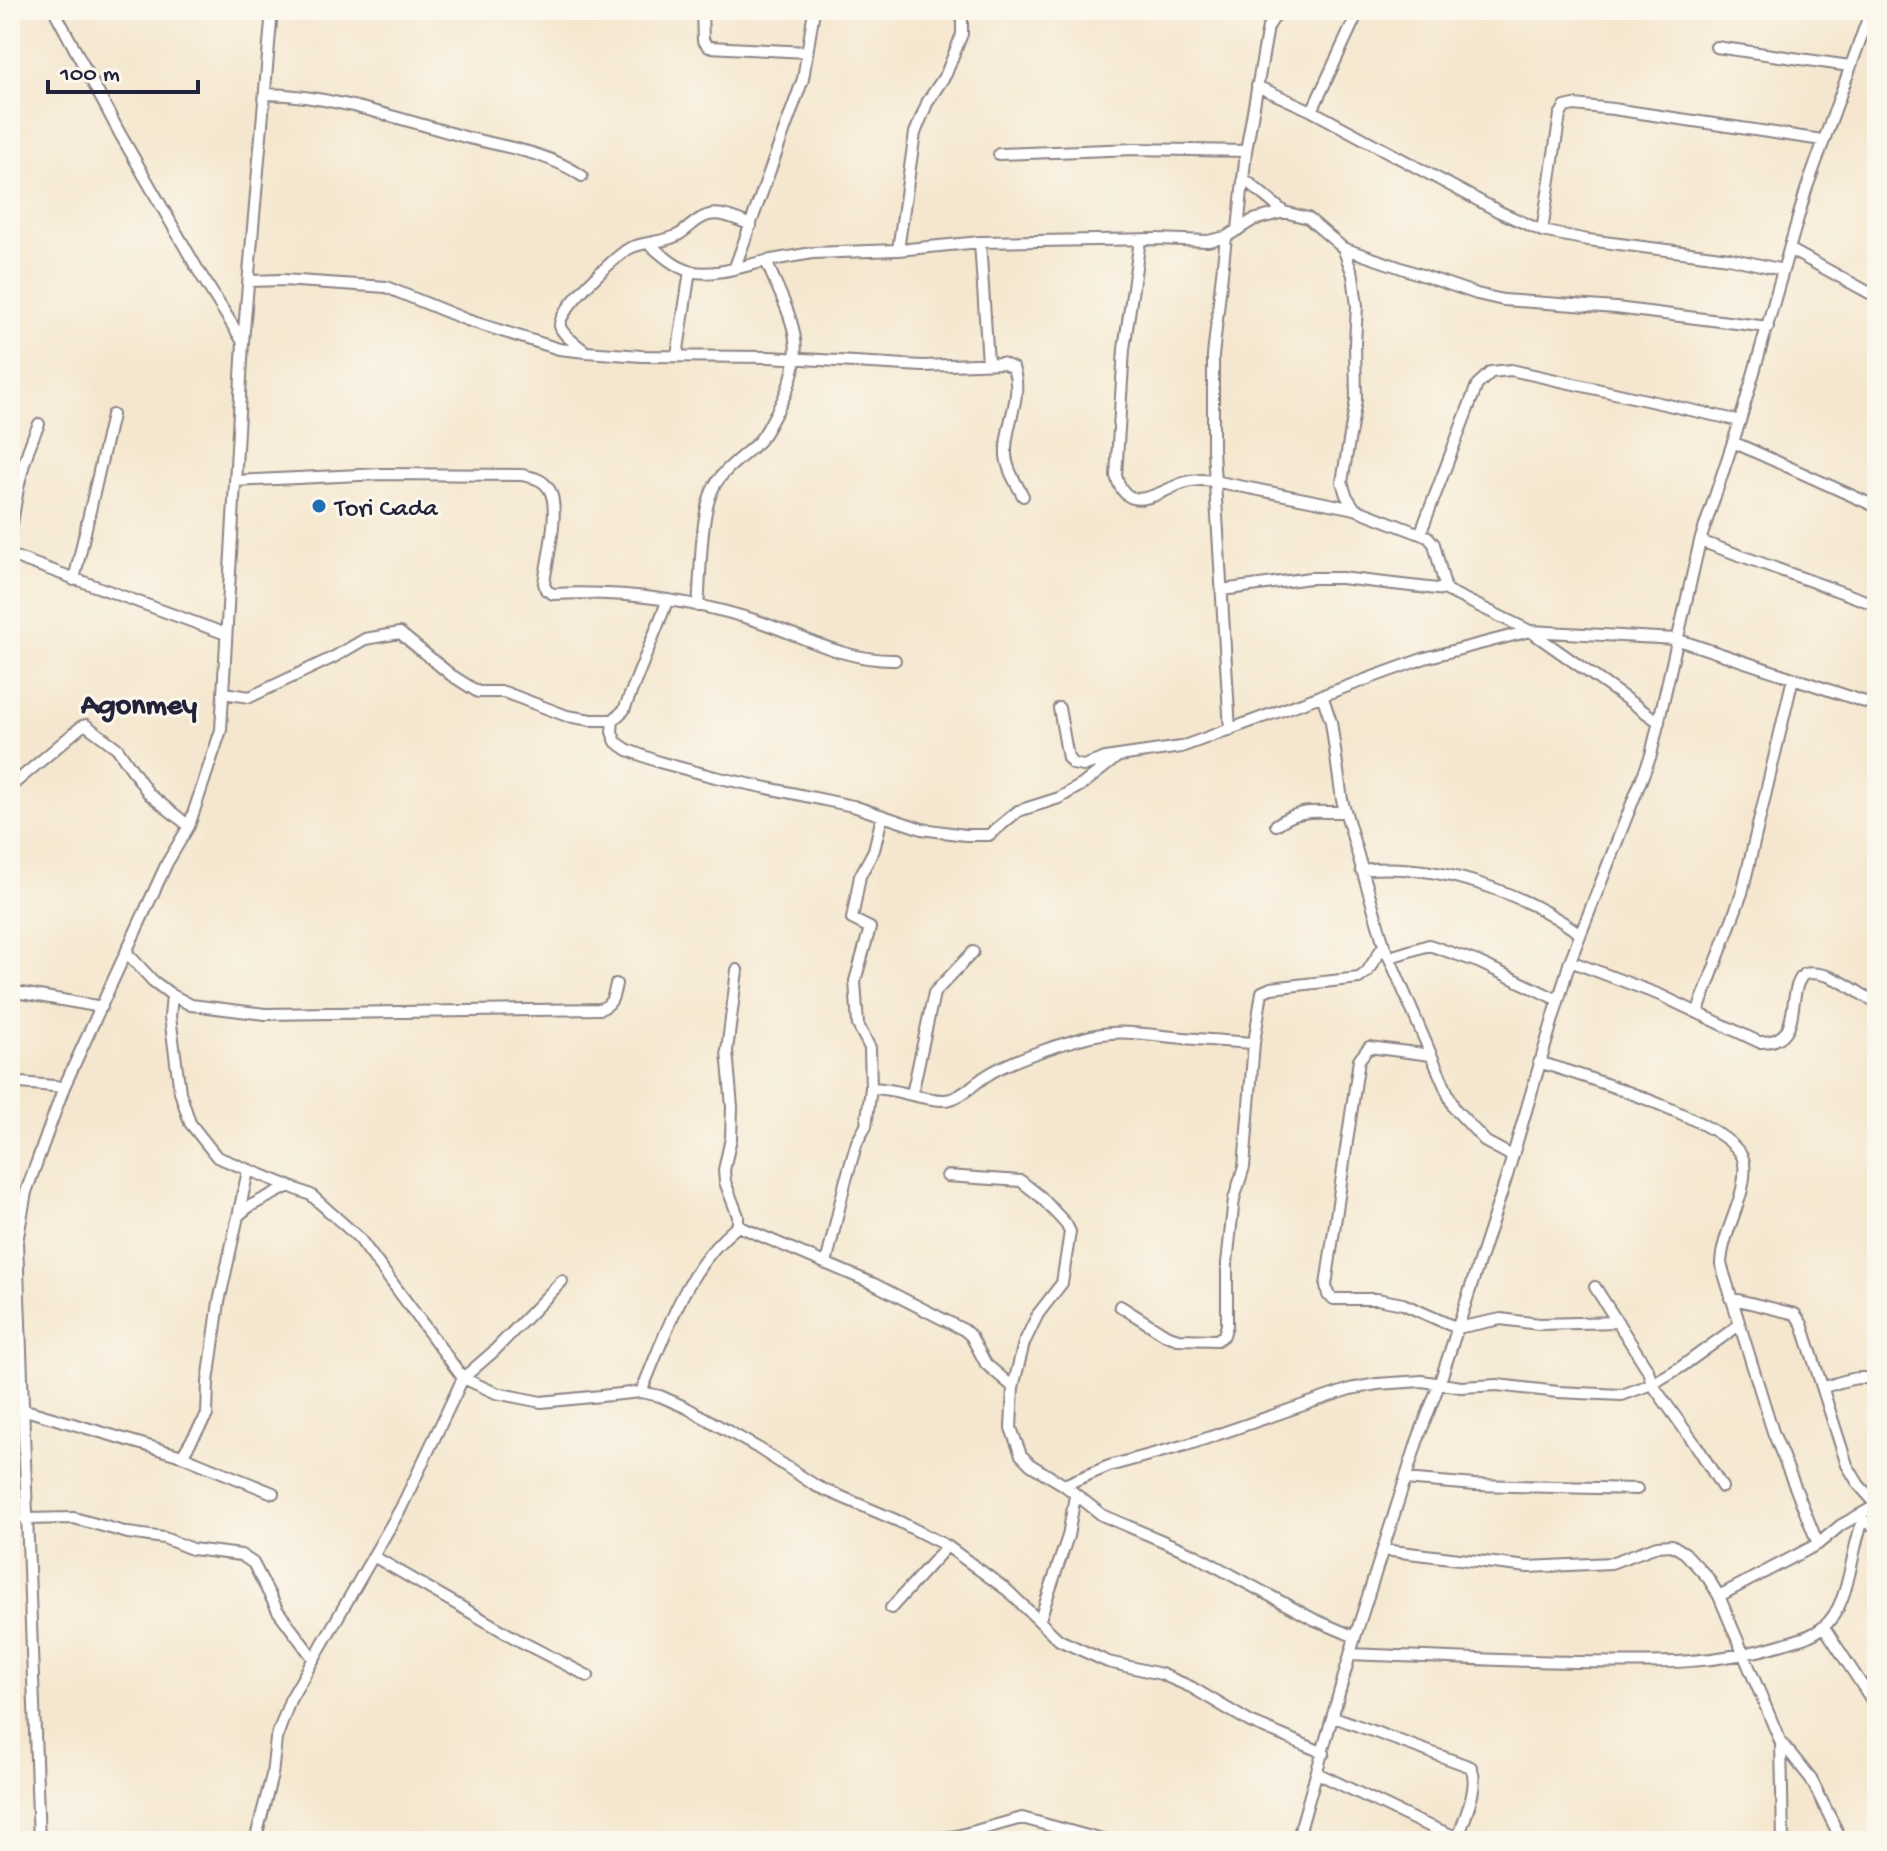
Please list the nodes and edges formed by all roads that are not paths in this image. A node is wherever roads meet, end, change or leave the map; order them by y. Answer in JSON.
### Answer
{"nodes":[{"id":1,"x":54,"y":10,"type":"edge"},
{"id":2,"x":272,"y":10,"type":"edge"},
{"id":3,"x":304,"y":10,"type":"edge"},
{"id":4,"x":327,"y":10,"type":"edge"},
{"id":5,"x":702,"y":10,"type":"edge"},
{"id":6,"x":814,"y":10,"type":"edge"},
{"id":7,"x":962,"y":10,"type":"edge"},
{"id":8,"x":1279,"y":10,"type":"edge"},
{"id":9,"x":1359,"y":10,"type":"edge"},
{"id":10,"x":1871,"y":10,"type":"edge"},
{"id":11,"x":1716,"y":47,"type":"dead end"},
{"id":12,"x":807,"y":52,"type":"junction"},
{"id":13,"x":1850,"y":66,"type":"junction"},
{"id":14,"x":1257,"y":86,"type":"junction"},
{"id":15,"x":265,"y":94,"type":"junction"},
{"id":16,"x":1312,"y":111,"type":"junction"},
{"id":17,"x":1822,"y":140,"type":"junction"},
{"id":18,"x":1246,"y":151,"type":"junction"},
{"id":19,"x":999,"y":154,"type":"dead end"},
{"id":20,"x":582,"y":176,"type":"dead end"},
{"id":21,"x":1243,"y":178,"type":"junction"},
{"id":22,"x":1284,"y":212,"type":"junction"},
{"id":23,"x":751,"y":225,"type":"junction"},
{"id":24,"x":1238,"y":230,"type":"junction"},
{"id":25,"x":1542,"y":231,"type":"junction"},
{"id":26,"x":1226,"y":237,"type":"junction"},
{"id":27,"x":1140,"y":240,"type":"junction"},
{"id":28,"x":980,"y":242,"type":"junction"},
{"id":29,"x":648,"y":243,"type":"junction"},
{"id":30,"x":1343,"y":248,"type":"junction"},
{"id":31,"x":1789,"y":249,"type":"junction"},
{"id":32,"x":898,"y":250,"type":"junction"},
{"id":33,"x":766,"y":261,"type":"junction"},
{"id":34,"x":735,"y":267,"type":"junction"},
{"id":35,"x":1783,"y":270,"type":"junction"},
{"id":36,"x":690,"y":271,"type":"junction"},
{"id":37,"x":249,"y":281,"type":"junction"},
{"id":38,"x":1877,"y":297,"type":"edge"},
{"id":39,"x":1768,"y":327,"type":"junction"},
{"id":40,"x":243,"y":342,"type":"junction"},
{"id":41,"x":586,"y":352,"type":"junction"},
{"id":42,"x":677,"y":356,"type":"junction"},
{"id":43,"x":796,"y":359,"type":"junction"},
{"id":44,"x":988,"y":363,"type":"junction"},
{"id":45,"x":112,"y":415,"type":"dead end"},
{"id":46,"x":1740,"y":421,"type":"junction"},
{"id":47,"x":39,"y":424,"type":"dead end"},
{"id":48,"x":1733,"y":442,"type":"junction"},
{"id":49,"x":235,"y":481,"type":"junction"},
{"id":50,"x":1214,"y":481,"type":"junction"},
{"id":51,"x":1023,"y":496,"type":"dead end"},
{"id":52,"x":1877,"y":507,"type":"edge"},
{"id":53,"x":1355,"y":509,"type":"junction"},
{"id":54,"x":1421,"y":532,"type":"junction"},
{"id":55,"x":10,"y":537,"type":"edge"},
{"id":56,"x":1700,"y":541,"type":"junction"},
{"id":57,"x":10,"y":555,"type":"edge"},
{"id":58,"x":74,"y":580,"type":"junction"},
{"id":59,"x":1222,"y":590,"type":"junction"},
{"id":60,"x":1446,"y":590,"type":"junction"},
{"id":61,"x":667,"y":602,"type":"junction"},
{"id":62,"x":1877,"y":605,"type":"edge"},
{"id":63,"x":698,"y":606,"type":"junction"},
{"id":64,"x":1530,"y":631,"type":"junction"},
{"id":65,"x":226,"y":634,"type":"junction"},
{"id":66,"x":1676,"y":639,"type":"junction"},
{"id":67,"x":895,"y":660,"type":"dead end"},
{"id":68,"x":1793,"y":678,"type":"junction"},
{"id":69,"x":223,"y":693,"type":"junction"},
{"id":70,"x":1322,"y":695,"type":"junction"},
{"id":71,"x":1877,"y":706,"type":"edge"},
{"id":72,"x":1059,"y":708,"type":"dead end"},
{"id":73,"x":613,"y":720,"type":"junction"},
{"id":74,"x":1659,"y":722,"type":"junction"},
{"id":75,"x":1230,"y":730,"type":"junction"},
{"id":76,"x":1117,"y":756,"type":"junction"},
{"id":77,"x":10,"y":787,"type":"edge"},
{"id":78,"x":1345,"y":812,"type":"junction"},
{"id":79,"x":882,"y":817,"type":"junction"},
{"id":80,"x":1276,"y":825,"type":"dead end"},
{"id":81,"x":189,"y":826,"type":"junction"},
{"id":82,"x":1361,"y":870,"type":"junction"},
{"id":83,"x":1579,"y":933,"type":"junction"},
{"id":84,"x":1384,"y":945,"type":"junction"},
{"id":85,"x":973,"y":952,"type":"dead end"},
{"id":86,"x":127,"y":953,"type":"junction"},
{"id":87,"x":1390,"y":957,"type":"junction"},
{"id":88,"x":1570,"y":961,"type":"junction"},
{"id":89,"x":737,"y":970,"type":"dead end"},
{"id":90,"x":616,"y":984,"type":"dead end"},
{"id":91,"x":10,"y":991,"type":"edge"},
{"id":92,"x":172,"y":995,"type":"junction"},
{"id":93,"x":1558,"y":1000,"type":"junction"},
{"id":94,"x":1877,"y":1004,"type":"edge"},
{"id":95,"x":102,"y":1007,"type":"junction"},
{"id":96,"x":1698,"y":1011,"type":"junction"},
{"id":97,"x":1254,"y":1043,"type":"junction"},
{"id":98,"x":1431,"y":1055,"type":"junction"},
{"id":99,"x":1539,"y":1062,"type":"junction"},
{"id":100,"x":10,"y":1082,"type":"edge"},
{"id":101,"x":64,"y":1087,"type":"junction"},
{"id":102,"x":871,"y":1088,"type":"junction"},
{"id":103,"x":912,"y":1094,"type":"junction"},
{"id":104,"x":1512,"y":1156,"type":"junction"},
{"id":105,"x":248,"y":1171,"type":"junction"},
{"id":106,"x":947,"y":1176,"type":"dead end"},
{"id":107,"x":289,"y":1186,"type":"junction"},
{"id":108,"x":238,"y":1217,"type":"junction"},
{"id":109,"x":738,"y":1226,"type":"junction"},
{"id":110,"x":826,"y":1264,"type":"junction"},
{"id":111,"x":562,"y":1281,"type":"dead end"},
{"id":112,"x":1595,"y":1287,"type":"dead end"},
{"id":113,"x":1730,"y":1298,"type":"junction"},
{"id":114,"x":1120,"y":1306,"type":"dead end"},
{"id":115,"x":1618,"y":1322,"type":"junction"},
{"id":116,"x":1739,"y":1325,"type":"junction"},
{"id":117,"x":1457,"y":1328,"type":"junction"},
{"id":118,"x":463,"y":1378,"type":"junction"},
{"id":119,"x":1440,"y":1382,"type":"junction"},
{"id":120,"x":1877,"y":1382,"type":"edge"},
{"id":121,"x":1652,"y":1384,"type":"junction"},
{"id":122,"x":1013,"y":1387,"type":"junction"},
{"id":123,"x":1824,"y":1387,"type":"junction"},
{"id":124,"x":641,"y":1392,"type":"junction"},
{"id":125,"x":22,"y":1409,"type":"junction"},
{"id":126,"x":182,"y":1456,"type":"junction"},
{"id":127,"x":1405,"y":1479,"type":"junction"},
{"id":128,"x":1064,"y":1485,"type":"junction"},
{"id":129,"x":1722,"y":1487,"type":"dead end"},
{"id":130,"x":1637,"y":1489,"type":"dead end"},
{"id":131,"x":273,"y":1493,"type":"dead end"},
{"id":132,"x":1075,"y":1496,"type":"junction"},
{"id":133,"x":1877,"y":1505,"type":"edge"},
{"id":134,"x":25,"y":1519,"type":"junction"},
{"id":135,"x":1860,"y":1519,"type":"junction"},
{"id":136,"x":1877,"y":1528,"type":"edge"},
{"id":137,"x":1818,"y":1544,"type":"junction"},
{"id":138,"x":947,"y":1546,"type":"junction"},
{"id":139,"x":1383,"y":1550,"type":"junction"},
{"id":140,"x":373,"y":1556,"type":"junction"},
{"id":141,"x":1719,"y":1596,"type":"junction"},
{"id":142,"x":891,"y":1608,"type":"dead end"},
{"id":143,"x":1040,"y":1619,"type":"junction"},
{"id":144,"x":1824,"y":1627,"type":"junction"},
{"id":145,"x":1355,"y":1637,"type":"junction"},
{"id":146,"x":1351,"y":1654,"type":"junction"},
{"id":147,"x":1745,"y":1656,"type":"junction"},
{"id":148,"x":313,"y":1658,"type":"junction"},
{"id":149,"x":588,"y":1676,"type":"dead end"},
{"id":150,"x":1877,"y":1708,"type":"edge"},
{"id":151,"x":1334,"y":1717,"type":"junction"},
{"id":152,"x":1781,"y":1743,"type":"junction"},
{"id":153,"x":1324,"y":1753,"type":"junction"},
{"id":154,"x":1317,"y":1773,"type":"junction"},
{"id":155,"x":907,"y":1838,"type":"dead end"},
{"id":156,"x":1462,"y":1839,"type":"edge"},
{"id":157,"x":39,"y":1841,"type":"edge"},
{"id":158,"x":255,"y":1841,"type":"edge"},
{"id":159,"x":1106,"y":1841,"type":"edge"},
{"id":160,"x":1297,"y":1841,"type":"edge"},
{"id":161,"x":1783,"y":1841,"type":"edge"},
{"id":162,"x":1842,"y":1841,"type":"edge"}],
"edges":[{"from":1,"to":40,"type":"street"},
{"from":2,"to":15,"type":"street"},
{"from":3,"to":4,"type":"street"},
{"from":5,"to":12,"type":"street"},
{"from":6,"to":12,"type":"street"},
{"from":7,"to":32,"type":"street"},
{"from":8,"to":14,"type":"street"},
{"from":9,"to":16,"type":"street"},
{"from":10,"to":13,"type":"street"},
{"from":11,"to":13,"type":"street"},
{"from":12,"to":23,"type":"street"},
{"from":13,"to":17,"type":"street"},
{"from":14,"to":16,"type":"street"},
{"from":14,"to":18,"type":"street"},
{"from":15,"to":20,"type":"street"},
{"from":15,"to":37,"type":"street"},
{"from":16,"to":25,"type":"street"},
{"from":17,"to":25,"type":"street"},
{"from":17,"to":31,"type":"street"},
{"from":18,"to":19,"type":"street"},
{"from":18,"to":21,"type":"street"},
{"from":21,"to":22,"type":"street"},
{"from":21,"to":24,"type":"street"},
{"from":22,"to":24,"type":"street"},
{"from":22,"to":30,"type":"street"},
{"from":23,"to":29,"type":"street"},
{"from":23,"to":34,"type":"street"},
{"from":24,"to":26,"type":"street"},
{"from":25,"to":35,"type":"street"},
{"from":26,"to":27,"type":"street"},
{"from":26,"to":50,"type":"street"},
{"from":27,"to":28,"type":"street"},
{"from":27,"to":50,"type":"street"},
{"from":28,"to":32,"type":"street"},
{"from":28,"to":44,"type":"street"},
{"from":29,"to":36,"type":"street"},
{"from":29,"to":41,"type":"street"},
{"from":30,"to":39,"type":"street"},
{"from":30,"to":53,"type":"street"},
{"from":31,"to":35,"type":"street"},
{"from":31,"to":38,"type":"street"},
{"from":32,"to":33,"type":"street"},
{"from":33,"to":34,"type":"street"},
{"from":33,"to":43,"type":"street"},
{"from":34,"to":36,"type":"street"},
{"from":35,"to":39,"type":"street"},
{"from":36,"to":42,"type":"street"},
{"from":37,"to":40,"type":"street"},
{"from":37,"to":41,"type":"street"},
{"from":39,"to":46,"type":"street"},
{"from":40,"to":49,"type":"street"},
{"from":41,"to":42,"type":"street"},
{"from":42,"to":43,"type":"street"},
{"from":43,"to":44,"type":"street"},
{"from":43,"to":63,"type":"street"},
{"from":44,"to":51,"type":"street"},
{"from":45,"to":58,"type":"street"},
{"from":46,"to":48,"type":"street"},
{"from":46,"to":54,"type":"street"},
{"from":47,"to":55,"type":"street"},
{"from":48,"to":52,"type":"street"},
{"from":48,"to":56,"type":"street"},
{"from":49,"to":61,"type":"street"},
{"from":49,"to":65,"type":"street"},
{"from":50,"to":53,"type":"street"},
{"from":50,"to":59,"type":"street"},
{"from":53,"to":54,"type":"street"},
{"from":54,"to":60,"type":"street"},
{"from":56,"to":62,"type":"street"},
{"from":56,"to":66,"type":"street"},
{"from":57,"to":58,"type":"street"},
{"from":58,"to":65,"type":"street"},
{"from":59,"to":60,"type":"street"},
{"from":59,"to":75,"type":"street"},
{"from":60,"to":64,"type":"street"},
{"from":61,"to":63,"type":"street"},
{"from":61,"to":73,"type":"street"},
{"from":63,"to":67,"type":"street"},
{"from":64,"to":66,"type":"street"},
{"from":64,"to":70,"type":"street"},
{"from":64,"to":74,"type":"street"},
{"from":65,"to":69,"type":"street"},
{"from":66,"to":68,"type":"street"},
{"from":66,"to":74,"type":"street"},
{"from":68,"to":71,"type":"street"},
{"from":68,"to":96,"type":"street"},
{"from":69,"to":73,"type":"street"},
{"from":69,"to":81,"type":"street"},
{"from":70,"to":75,"type":"street"},
{"from":70,"to":78,"type":"street"},
{"from":72,"to":76,"type":"street"},
{"from":73,"to":79,"type":"street"},
{"from":74,"to":83,"type":"street"},
{"from":75,"to":76,"type":"street"},
{"from":76,"to":79,"type":"street"},
{"from":77,"to":81,"type":"street"},
{"from":78,"to":80,"type":"street"},
{"from":78,"to":82,"type":"street"},
{"from":79,"to":102,"type":"street"},
{"from":81,"to":86,"type":"street"},
{"from":82,"to":83,"type":"street"},
{"from":82,"to":84,"type":"street"},
{"from":83,"to":88,"type":"street"},
{"from":84,"to":87,"type":"street"},
{"from":84,"to":97,"type":"street"},
{"from":85,"to":103,"type":"street"},
{"from":86,"to":92,"type":"street"},
{"from":86,"to":95,"type":"street"},
{"from":87,"to":93,"type":"street"},
{"from":87,"to":98,"type":"street"},
{"from":88,"to":93,"type":"street"},
{"from":88,"to":96,"type":"street"},
{"from":89,"to":109,"type":"street"},
{"from":90,"to":92,"type":"street"},
{"from":91,"to":95,"type":"street"},
{"from":92,"to":105,"type":"street"},
{"from":93,"to":99,"type":"street"},
{"from":94,"to":96,"type":"street"},
{"from":95,"to":101,"type":"street"},
{"from":97,"to":103,"type":"street"},
{"from":97,"to":114,"type":"street"},
{"from":98,"to":104,"type":"street"},
{"from":98,"to":117,"type":"street"},
{"from":99,"to":104,"type":"street"},
{"from":99,"to":113,"type":"street"},
{"from":100,"to":101,"type":"street"},
{"from":101,"to":125,"type":"street"},
{"from":102,"to":103,"type":"street"},
{"from":102,"to":110,"type":"street"},
{"from":104,"to":117,"type":"street"},
{"from":105,"to":107,"type":"street"},
{"from":105,"to":108,"type":"street"},
{"from":106,"to":122,"type":"street"},
{"from":107,"to":108,"type":"street"},
{"from":107,"to":118,"type":"street"},
{"from":108,"to":126,"type":"street"},
{"from":109,"to":110,"type":"street"},
{"from":109,"to":124,"type":"street"},
{"from":110,"to":122,"type":"street"},
{"from":111,"to":118,"type":"street"},
{"from":112,"to":115,"type":"street"},
{"from":113,"to":116,"type":"street"},
{"from":113,"to":123,"type":"street"},
{"from":115,"to":117,"type":"street"},
{"from":115,"to":121,"type":"street"},
{"from":116,"to":121,"type":"street"},
{"from":116,"to":137,"type":"street"},
{"from":117,"to":119,"type":"street"},
{"from":118,"to":124,"type":"street"},
{"from":118,"to":140,"type":"street"},
{"from":119,"to":121,"type":"street"},
{"from":119,"to":127,"type":"street"},
{"from":119,"to":128,"type":"street"},
{"from":120,"to":123,"type":"street"},
{"from":121,"to":129,"type":"street"},
{"from":122,"to":128,"type":"street"},
{"from":123,"to":133,"type":"street"},
{"from":124,"to":138,"type":"street"},
{"from":125,"to":126,"type":"street"},
{"from":125,"to":134,"type":"street"},
{"from":126,"to":131,"type":"street"},
{"from":127,"to":130,"type":"street"},
{"from":127,"to":139,"type":"street"},
{"from":128,"to":132,"type":"street"},
{"from":132,"to":143,"type":"street"},
{"from":132,"to":145,"type":"street"},
{"from":133,"to":135,"type":"street"},
{"from":134,"to":148,"type":"street"},
{"from":134,"to":157,"type":"street"},
{"from":135,"to":136,"type":"street"},
{"from":135,"to":137,"type":"street"},
{"from":135,"to":144,"type":"street"},
{"from":137,"to":141,"type":"street"},
{"from":138,"to":142,"type":"street"},
{"from":138,"to":143,"type":"street"},
{"from":139,"to":141,"type":"street"},
{"from":139,"to":145,"type":"street"},
{"from":140,"to":148,"type":"street"},
{"from":140,"to":149,"type":"street"},
{"from":141,"to":147,"type":"street"},
{"from":143,"to":153,"type":"street"},
{"from":144,"to":147,"type":"street"},
{"from":144,"to":150,"type":"street"},
{"from":145,"to":146,"type":"street"},
{"from":146,"to":147,"type":"street"},
{"from":146,"to":151,"type":"street"},
{"from":147,"to":152,"type":"street"},
{"from":148,"to":158,"type":"street"},
{"from":151,"to":153,"type":"street"},
{"from":151,"to":156,"type":"street"},
{"from":152,"to":161,"type":"street"},
{"from":152,"to":162,"type":"street"},
{"from":153,"to":154,"type":"street"},
{"from":154,"to":156,"type":"street"},
{"from":154,"to":160,"type":"street"},
{"from":155,"to":159,"type":"street"}]}
